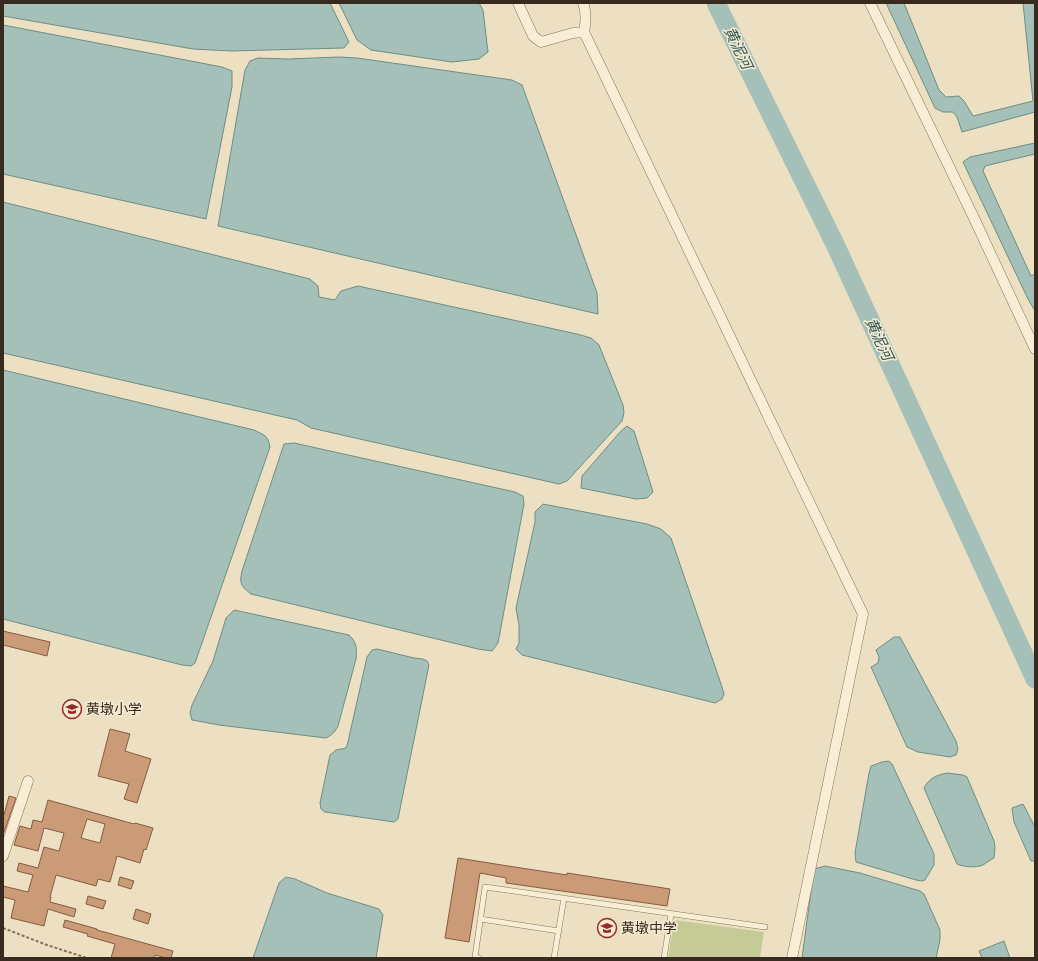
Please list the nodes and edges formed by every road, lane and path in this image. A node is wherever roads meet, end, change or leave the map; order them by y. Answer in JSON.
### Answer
{"nodes":[{"id":1,"x":518,"y":3,"type":"edge"},
{"id":2,"x":582,"y":3,"type":"edge"},
{"id":3,"x":870,"y":3,"type":"edge"},
{"id":4,"x":584,"y":32,"type":"junction"},
{"id":5,"x":1035,"y":349,"type":"edge"},
{"id":6,"x":28,"y":781,"type":"dead end"},
{"id":7,"x":3,"y":856,"type":"edge"},
{"id":8,"x":564,"y":898,"type":"junction"},
{"id":9,"x":670,"y":914,"type":"junction"},
{"id":10,"x":480,"y":919,"type":"junction"},
{"id":11,"x":765,"y":927,"type":"dead end"},
{"id":12,"x":3,"y":928,"type":"edge"},
{"id":13,"x":559,"y":931,"type":"junction"},
{"id":14,"x":87,"y":958,"type":"edge"},
{"id":15,"x":479,"y":958,"type":"edge"},
{"id":16,"x":554,"y":958,"type":"edge"},
{"id":17,"x":664,"y":958,"type":"edge"},
{"id":18,"x":792,"y":958,"type":"edge"}],
"edges":[{"from":1,"to":4,"type":"street"},
{"from":2,"to":4,"type":"street"},
{"from":3,"to":5,"type":"street"},
{"from":4,"to":18,"type":"street"},
{"from":6,"to":7,"type":"street"},
{"from":8,"to":9,"type":"lane"},
{"from":8,"to":10,"type":"lane"},
{"from":8,"to":13,"type":"lane"},
{"from":9,"to":11,"type":"lane"},
{"from":9,"to":17,"type":"lane"},
{"from":10,"to":13,"type":"lane"},
{"from":10,"to":15,"type":"lane"},
{"from":12,"to":14,"type":"path"},
{"from":13,"to":16,"type":"lane"}]}
